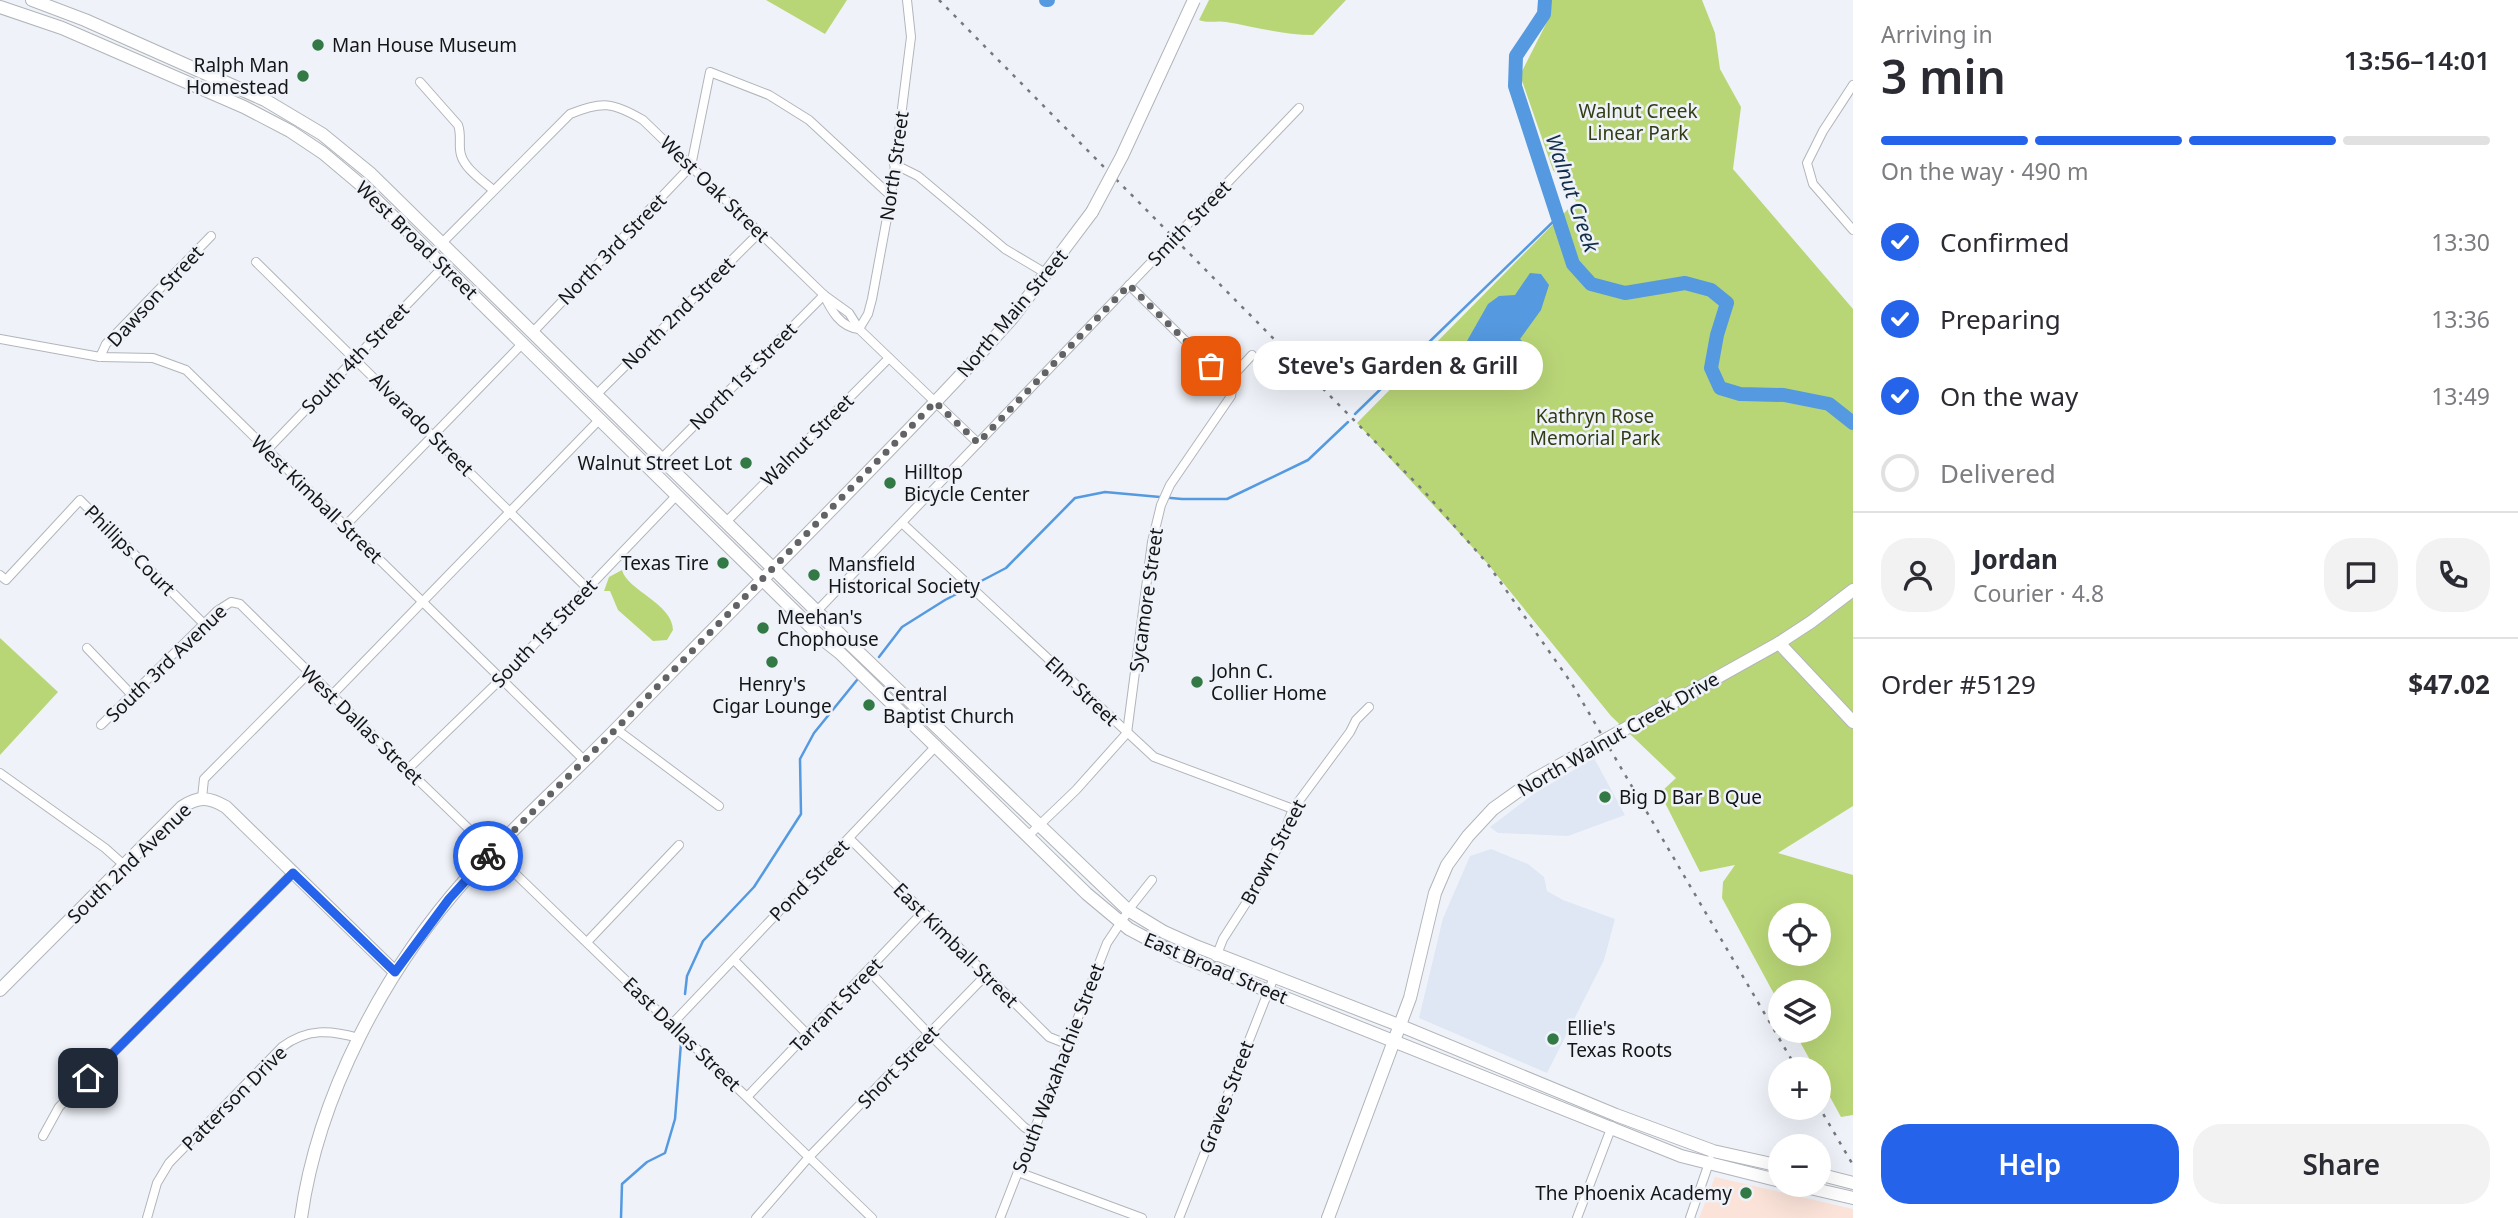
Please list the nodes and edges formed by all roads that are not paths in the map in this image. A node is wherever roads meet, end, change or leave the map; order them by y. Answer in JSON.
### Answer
{"nodes":[{"id":1,"x":32,"y":0,"type":"edge"},
{"id":2,"x":907,"y":0,"type":"edge"},
{"id":3,"x":1194,"y":0,"type":"edge"},
{"id":4,"x":0,"y":7,"type":"edge"},
{"id":5,"x":156,"y":51,"type":"junction"},
{"id":6,"x":150,"y":65,"type":"junction"},
{"id":7,"x":420,"y":82,"type":"dead end"},
{"id":8,"x":1853,"y":85,"type":"edge"},
{"id":9,"x":1299,"y":108,"type":"dead end"},
{"id":10,"x":290,"y":113,"type":"junction"},
{"id":11,"x":282,"y":126,"type":"junction"},
{"id":12,"x":894,"y":164,"type":"junction"},
{"id":13,"x":691,"y":166,"type":"junction"},
{"id":14,"x":493,"y":190,"type":"junction"},
{"id":15,"x":891,"y":196,"type":"junction"},
{"id":16,"x":1853,"y":230,"type":"edge"},
{"id":17,"x":760,"y":232,"type":"junction"},
{"id":18,"x":211,"y":236,"type":"dead end"},
{"id":19,"x":436,"y":249,"type":"junction"},
{"id":20,"x":256,"y":262,"type":"dead end"},
{"id":21,"x":444,"y":266,"type":"junction"},
{"id":22,"x":1047,"y":274,"type":"junction"},
{"id":23,"x":1129,"y":285,"type":"junction"},
{"id":24,"x":824,"y":295,"type":"junction"},
{"id":25,"x":859,"y":329,"type":"junction"},
{"id":26,"x":533,"y":332,"type":"junction"},
{"id":27,"x":0,"y":339,"type":"edge"},
{"id":28,"x":523,"y":343,"type":"junction"},
{"id":29,"x":1252,"y":355,"type":"dead end"},
{"id":30,"x":100,"y":357,"type":"junction"},
{"id":31,"x":355,"y":358,"type":"junction"},
{"id":32,"x":889,"y":358,"type":"junction"},
{"id":33,"x":1227,"y":382,"type":"junction"},
{"id":34,"x":597,"y":394,"type":"junction"},
{"id":35,"x":935,"y":402,"type":"junction"},
{"id":36,"x":600,"y":419,"type":"junction"},
{"id":37,"x":433,"y":435,"type":"junction"},
{"id":38,"x":978,"y":443,"type":"junction"},
{"id":39,"x":267,"y":450,"type":"junction"},
{"id":40,"x":662,"y":458,"type":"junction"},
{"id":41,"x":687,"y":484,"type":"junction"},
{"id":42,"x":677,"y":495,"type":"junction"},
{"id":43,"x":510,"y":511,"type":"junction"},
{"id":44,"x":726,"y":522,"type":"junction"},
{"id":45,"x":902,"y":523,"type":"junction"},
{"id":46,"x":344,"y":527,"type":"junction"},
{"id":47,"x":773,"y":568,"type":"junction"},
{"id":48,"x":0,"y":575,"type":"edge"},
{"id":49,"x":762,"y":578,"type":"junction"},
{"id":50,"x":587,"y":588,"type":"junction"},
{"id":51,"x":1853,"y":590,"type":"edge"},
{"id":52,"x":422,"y":601,"type":"junction"},
{"id":53,"x":231,"y":602,"type":"joint"},
{"id":54,"x":817,"y":611,"type":"junction"},
{"id":55,"x":204,"y":624,"type":"junction"},
{"id":56,"x":849,"y":643,"type":"junction"},
{"id":57,"x":1779,"y":643,"type":"junction"},
{"id":58,"x":87,"y":648,"type":"dead end"},
{"id":59,"x":840,"y":653,"type":"junction"},
{"id":60,"x":309,"y":673,"type":"junction"},
{"id":61,"x":501,"y":679,"type":"junction"},
{"id":62,"x":891,"y":683,"type":"junction"},
{"id":63,"x":881,"y":693,"type":"junction"},
{"id":64,"x":131,"y":694,"type":"junction"},
{"id":65,"x":331,"y":695,"type":"junction"},
{"id":66,"x":1368,"y":707,"type":"dead end"},
{"id":67,"x":1853,"y":722,"type":"edge"},
{"id":68,"x":101,"y":725,"type":"dead end"},
{"id":69,"x":616,"y":729,"type":"junction"},
{"id":70,"x":1127,"y":733,"type":"junction"},
{"id":71,"x":946,"y":736,"type":"junction"},
{"id":72,"x":936,"y":746,"type":"junction"},
{"id":73,"x":584,"y":760,"type":"junction"},
{"id":74,"x":407,"y":769,"type":"junction"},
{"id":75,"x":0,"y":774,"type":"edge"},
{"id":76,"x":202,"y":798,"type":"junction"},
{"id":77,"x":719,"y":806,"type":"dead end"},
{"id":78,"x":1293,"y":810,"type":"junction"},
{"id":79,"x":1038,"y":825,"type":"junction"},
{"id":80,"x":1028,"y":836,"type":"junction"},
{"id":81,"x":849,"y":838,"type":"junction"},
{"id":82,"x":678,"y":845,"type":"dead end"},
{"id":83,"x":493,"y":851,"type":"junction"},
{"id":84,"x":124,"y":865,"type":"junction"},
{"id":85,"x":293,"y":873,"type":"junction"},
{"id":86,"x":1152,"y":880,"type":"dead end"},
{"id":87,"x":923,"y":912,"type":"junction"},
{"id":88,"x":1124,"y":916,"type":"junction"},
{"id":89,"x":587,"y":942,"type":"junction"},
{"id":90,"x":1216,"y":954,"type":"junction"},
{"id":91,"x":734,"y":960,"type":"junction"},
{"id":92,"x":1212,"y":968,"type":"junction"},
{"id":93,"x":869,"y":971,"type":"junction"},
{"id":94,"x":395,"y":972,"type":"junction"},
{"id":95,"x":986,"y":975,"type":"junction"},
{"id":96,"x":1274,"y":977,"type":"junction"},
{"id":97,"x":0,"y":990,"type":"edge"},
{"id":98,"x":1268,"y":990,"type":"junction"},
{"id":99,"x":672,"y":1024,"type":"junction"},
{"id":100,"x":1401,"y":1026,"type":"junction"},
{"id":101,"x":808,"y":1035,"type":"junction"},
{"id":102,"x":930,"y":1035,"type":"junction"},
{"id":103,"x":359,"y":1038,"type":"junction"},
{"id":104,"x":1395,"y":1041,"type":"junction"},
{"id":105,"x":1067,"y":1044,"type":"junction"},
{"id":106,"x":1522,"y":1076,"type":"junction"},
{"id":107,"x":1517,"y":1089,"type":"junction"},
{"id":108,"x":747,"y":1097,"type":"junction"},
{"id":109,"x":1616,"y":1115,"type":"junction"},
{"id":110,"x":1612,"y":1128,"type":"junction"},
{"id":111,"x":1032,"y":1133,"type":"junction"},
{"id":112,"x":43,"y":1136,"type":"dead end"},
{"id":113,"x":1713,"y":1151,"type":"junction"},
{"id":114,"x":809,"y":1157,"type":"junction"},
{"id":115,"x":1768,"y":1163,"type":"edge"},
{"id":116,"x":1709,"y":1165,"type":"junction"},
{"id":117,"x":1017,"y":1172,"type":"junction"},
{"id":118,"x":1768,"y":1178,"type":"edge"},
{"id":119,"x":1831,"y":1178,"type":"edge"},
{"id":120,"x":1853,"y":1183,"type":"edge"},
{"id":121,"x":1832,"y":1192,"type":"edge"},
{"id":122,"x":1853,"y":1198,"type":"edge"},
{"id":123,"x":862,"y":1214,"type":"edge"},
{"id":124,"x":147,"y":1218,"type":"edge"},
{"id":125,"x":301,"y":1218,"type":"edge"},
{"id":126,"x":756,"y":1218,"type":"edge"},
{"id":127,"x":872,"y":1218,"type":"edge"},
{"id":128,"x":1000,"y":1218,"type":"edge"},
{"id":129,"x":1142,"y":1218,"type":"edge"},
{"id":130,"x":1179,"y":1218,"type":"edge"},
{"id":131,"x":1328,"y":1218,"type":"edge"},
{"id":132,"x":1577,"y":1218,"type":"edge"},
{"id":133,"x":1690,"y":1218,"type":"edge"}],
"edges":[{"from":1,"to":5,"type":"main road","name":"West Broad Street"},
{"from":2,"to":12,"type":"street","name":"North Street"},
{"from":3,"to":22,"type":"main road","name":"North Main Street","bridge":true},
{"from":4,"to":6,"type":"main road","name":"West Broad Street"},
{"from":5,"to":6,"type":"main road"},
{"from":5,"to":10,"type":"main road","name":"West Broad Street"},
{"from":6,"to":11,"type":"main road","name":"West Broad Street"},
{"from":7,"to":14,"type":"street"},
{"from":8,"to":16,"type":"street"},
{"from":9,"to":23,"type":"street","name":"Smith Street"},
{"from":10,"to":11,"type":"main road"},
{"from":10,"to":19,"type":"main road","name":"West Broad Street"},
{"from":11,"to":19,"type":"main road","name":"West Broad Street"},
{"from":12,"to":15,"type":"street","name":"North Street"},
{"from":12,"to":22,"type":"street"},
{"from":13,"to":14,"type":"street","name":"West Oak Street"},
{"from":13,"to":15,"type":"street"},
{"from":13,"to":17,"type":"street","name":"West Oak Street"},
{"from":13,"to":26,"type":"street","name":"North 3rd Street"},
{"from":14,"to":19,"type":"street"},
{"from":15,"to":25,"type":"street","name":"North Street"},
{"from":17,"to":24,"type":"street","name":"West Oak Street"},
{"from":17,"to":34,"type":"street","name":"North 2nd Street"},
{"from":18,"to":30,"type":"street","name":"Dawson Street"},
{"from":19,"to":21,"type":"main road","name":"West Broad Street"},
{"from":19,"to":26,"type":"main road","name":"West Broad Street"},
{"from":20,"to":31,"type":"street","name":"Alvarado Street"},
{"from":21,"to":28,"type":"main road","name":"West Broad Street"},
{"from":21,"to":31,"type":"street","name":"South 4th Street"},
{"from":22,"to":35,"type":"main road","name":"North Main Street"},
{"from":23,"to":33,"type":"street"},
{"from":23,"to":38,"type":"street","name":"Smith Street"},
{"from":24,"to":25,"type":"street","name":"West Oak Street"},
{"from":24,"to":40,"type":"street","name":"North 1st Street"},
{"from":25,"to":32,"type":"street","name":"West Oak Street"},
{"from":26,"to":28,"type":"main road"},
{"from":26,"to":34,"type":"main road","name":"West Broad Street"},
{"from":27,"to":30,"type":"street","name":"West Kimball Street"},
{"from":28,"to":36,"type":"main road","name":"West Broad Street"},
{"from":28,"to":37,"type":"street"},
{"from":29,"to":33,"type":"street"},
{"from":30,"to":39,"type":"street","name":"West Kimball Street"},
{"from":31,"to":37,"type":"street","name":"Alvarado Street"},
{"from":31,"to":39,"type":"street","name":"South 4th Street"},
{"from":32,"to":35,"type":"street","name":"West Oak Street"},
{"from":32,"to":44,"type":"street","name":"Walnut Street"},
{"from":33,"to":70,"type":"street","name":"Sycamore Street"},
{"from":34,"to":40,"type":"main road","name":"West Broad Street"},
{"from":35,"to":38,"type":"street","name":"West Oak Street"},
{"from":35,"to":47,"type":"main road","name":"North Main Street"},
{"from":36,"to":42,"type":"main road","name":"West Broad Street"},
{"from":36,"to":43,"type":"street"},
{"from":37,"to":43,"type":"street","name":"Alvarado Street"},
{"from":37,"to":46,"type":"street"},
{"from":38,"to":45,"type":"street","name":"Smith Street"},
{"from":39,"to":46,"type":"street","name":"West Kimball Street"},
{"from":40,"to":41,"type":"main road","name":"West Broad Street"},
{"from":41,"to":42,"type":"main road"},
{"from":41,"to":44,"type":"main road","name":"West Broad Street"},
{"from":42,"to":49,"type":"main road","name":"West Broad Street"},
{"from":42,"to":50,"type":"street","name":"South 1st Street"},
{"from":43,"to":50,"type":"street","name":"Alvarado Street"},
{"from":43,"to":52,"type":"street"},
{"from":44,"to":47,"type":"main road","name":"West Broad Street"},
{"from":45,"to":54,"type":"street","name":"Smith Street"},
{"from":45,"to":70,"type":"street","name":"Elm Street"},
{"from":46,"to":52,"type":"street","name":"West Kimball Street"},
{"from":47,"to":49,"type":"main road","name":"North Main Street"},
{"from":47,"to":54,"type":"main road","name":"East Broad Street"},
{"from":48,"to":55,"type":"street","name":"Phillips Court"},
{"from":49,"to":59,"type":"main road","name":"East Broad Street"},
{"from":49,"to":69,"type":"main road","name":"North Main Street"},
{"from":50,"to":61,"type":"street","name":"South 1st Street"},
{"from":51,"to":57,"type":"main road","name":"North Walnut Creek Drive"},
{"from":52,"to":61,"type":"street","name":"West Kimball Street"},
{"from":52,"to":65,"type":"street"},
{"from":53,"to":55,"type":"street","name":"South 3rd Avenue"},
{"from":53,"to":60,"type":"street","name":"West Dallas Street"},
{"from":54,"to":56,"type":"main road","name":"East Broad Street"},
{"from":55,"to":64,"type":"street","name":"South 3rd Avenue"},
{"from":56,"to":59,"type":"main road"},
{"from":56,"to":62,"type":"main road","name":"East Broad Street"},
{"from":57,"to":67,"type":"main road"},
{"from":57,"to":100,"type":"main road","name":"North Walnut Creek Drive"},
{"from":58,"to":64,"type":"street"},
{"from":59,"to":63,"type":"main road","name":"East Broad Street"},
{"from":60,"to":65,"type":"street","name":"West Dallas Street"},
{"from":60,"to":76,"type":"street","name":"South 2nd Avenue"},
{"from":61,"to":73,"type":"street","name":"West Kimball Street"},
{"from":61,"to":74,"type":"street","name":"South 1st Street"},
{"from":62,"to":63,"type":"main road"},
{"from":62,"to":71,"type":"main road","name":"East Broad Street"},
{"from":63,"to":72,"type":"main road","name":"East Broad Street"},
{"from":64,"to":68,"type":"street","name":"South 3rd Avenue"},
{"from":65,"to":74,"type":"street","name":"West Dallas Street"},
{"from":66,"to":78,"type":"street","name":"Brown Street"},
{"from":69,"to":73,"type":"main road","name":"North Main Street"},
{"from":69,"to":77,"type":"street"},
{"from":70,"to":78,"type":"street","name":"Elm Street"},
{"from":70,"to":79,"type":"street"},
{"from":71,"to":72,"type":"street","name":"Pond Street"},
{"from":71,"to":79,"type":"main road","name":"East Broad Street"},
{"from":72,"to":80,"type":"main road","name":"East Broad Street"},
{"from":72,"to":81,"type":"street","name":"Pond Street"},
{"from":73,"to":83,"type":"main road","name":"North Main Street"},
{"from":74,"to":83,"type":"street","name":"West Dallas Street"},
{"from":75,"to":84,"type":"street"},
{"from":76,"to":84,"type":"main road","name":"South 2nd Avenue"},
{"from":76,"to":85,"type":"main road"},
{"from":78,"to":90,"type":"street","name":"Brown Street"},
{"from":79,"to":80,"type":"street"},
{"from":79,"to":88,"type":"main road","name":"East Broad Street"},
{"from":80,"to":88,"type":"main road","name":"East Broad Street"},
{"from":81,"to":87,"type":"street","name":"East Kimball Street"},
{"from":81,"to":91,"type":"street","name":"Pond Street"},
{"from":82,"to":89,"type":"street"},
{"from":83,"to":89,"type":"street","name":"East Dallas Street"},
{"from":83,"to":94,"type":"main road","name":"North Main Street"},
{"from":84,"to":97,"type":"main road","name":"South 2nd Avenue"},
{"from":85,"to":94,"type":"main road"},
{"from":85,"to":112,"type":"street"},
{"from":86,"to":88,"type":"street","name":"South Waxahachie Street"},
{"from":87,"to":93,"type":"street","name":"Tarrant Street"},
{"from":87,"to":95,"type":"street","name":"East Kimball Street"},
{"from":88,"to":90,"type":"main road","name":"East Broad Street"},
{"from":88,"to":92,"type":"main road","name":"East Broad Street"},
{"from":88,"to":105,"type":"street","name":"South Waxahachie Street"},
{"from":89,"to":99,"type":"street","name":"East Dallas Street"},
{"from":90,"to":92,"type":"street","name":"Brown Street"},
{"from":90,"to":96,"type":"main road","name":"East Broad Street"},
{"from":91,"to":99,"type":"street","name":"Pond Street"},
{"from":91,"to":101,"type":"street"},
{"from":92,"to":98,"type":"main road","name":"East Broad Street"},
{"from":93,"to":101,"type":"street","name":"Tarrant Street"},
{"from":93,"to":102,"type":"street"},
{"from":94,"to":103,"type":"main road","name":"North Main Street"},
{"from":95,"to":102,"type":"street","name":"Short Street"},
{"from":95,"to":105,"type":"street","name":"East Kimball Street"},
{"from":96,"to":98,"type":"street","name":"Graves Street"},
{"from":96,"to":100,"type":"main road","name":"East Broad Street"},
{"from":98,"to":104,"type":"main road","name":"East Broad Street"},
{"from":98,"to":130,"type":"street","name":"Graves Street"},
{"from":99,"to":108,"type":"street","name":"East Dallas Street"},
{"from":100,"to":104,"type":"main road","name":"North Walnut Creek Drive"},
{"from":100,"to":106,"type":"main road","name":"East Broad Street"},
{"from":101,"to":108,"type":"street","name":"Tarrant Street"},
{"from":102,"to":111,"type":"street"},
{"from":102,"to":114,"type":"street","name":"Short Street"},
{"from":103,"to":124,"type":"street","name":"Patterson Drive"},
{"from":103,"to":125,"type":"main road","name":"North Main Street"},
{"from":104,"to":107,"type":"main road","name":"East Broad Street"},
{"from":104,"to":131,"type":"main road","name":"North Walnut Creek Drive"},
{"from":105,"to":111,"type":"street","name":"South Waxahachie Street"},
{"from":106,"to":107,"type":"main road"},
{"from":106,"to":109,"type":"main road","name":"East Broad Street"},
{"from":107,"to":110,"type":"main road","name":"East Broad Street"},
{"from":108,"to":114,"type":"street","name":"East Dallas Street"},
{"from":109,"to":110,"type":"street"},
{"from":109,"to":113,"type":"main road","name":"East Broad Street"},
{"from":110,"to":116,"type":"main road","name":"East Broad Street"},
{"from":110,"to":132,"type":"street"},
{"from":111,"to":117,"type":"street","name":"South Waxahachie Street"},
{"from":113,"to":115,"type":"main road","name":"East Broad Street"},
{"from":113,"to":116,"type":"street"},
{"from":114,"to":123,"type":"street","name":"East Dallas Street"},
{"from":114,"to":126,"type":"street","name":"Short Street"},
{"from":116,"to":118,"type":"main road","name":"East Broad Street"},
{"from":116,"to":133,"type":"street"},
{"from":117,"to":128,"type":"street","name":"South Waxahachie Street"},
{"from":117,"to":129,"type":"street"},
{"from":119,"to":120,"type":"main road"},
{"from":121,"to":122,"type":"main road"},
{"from":123,"to":127,"type":"street","name":"East Dallas Street"}]}
